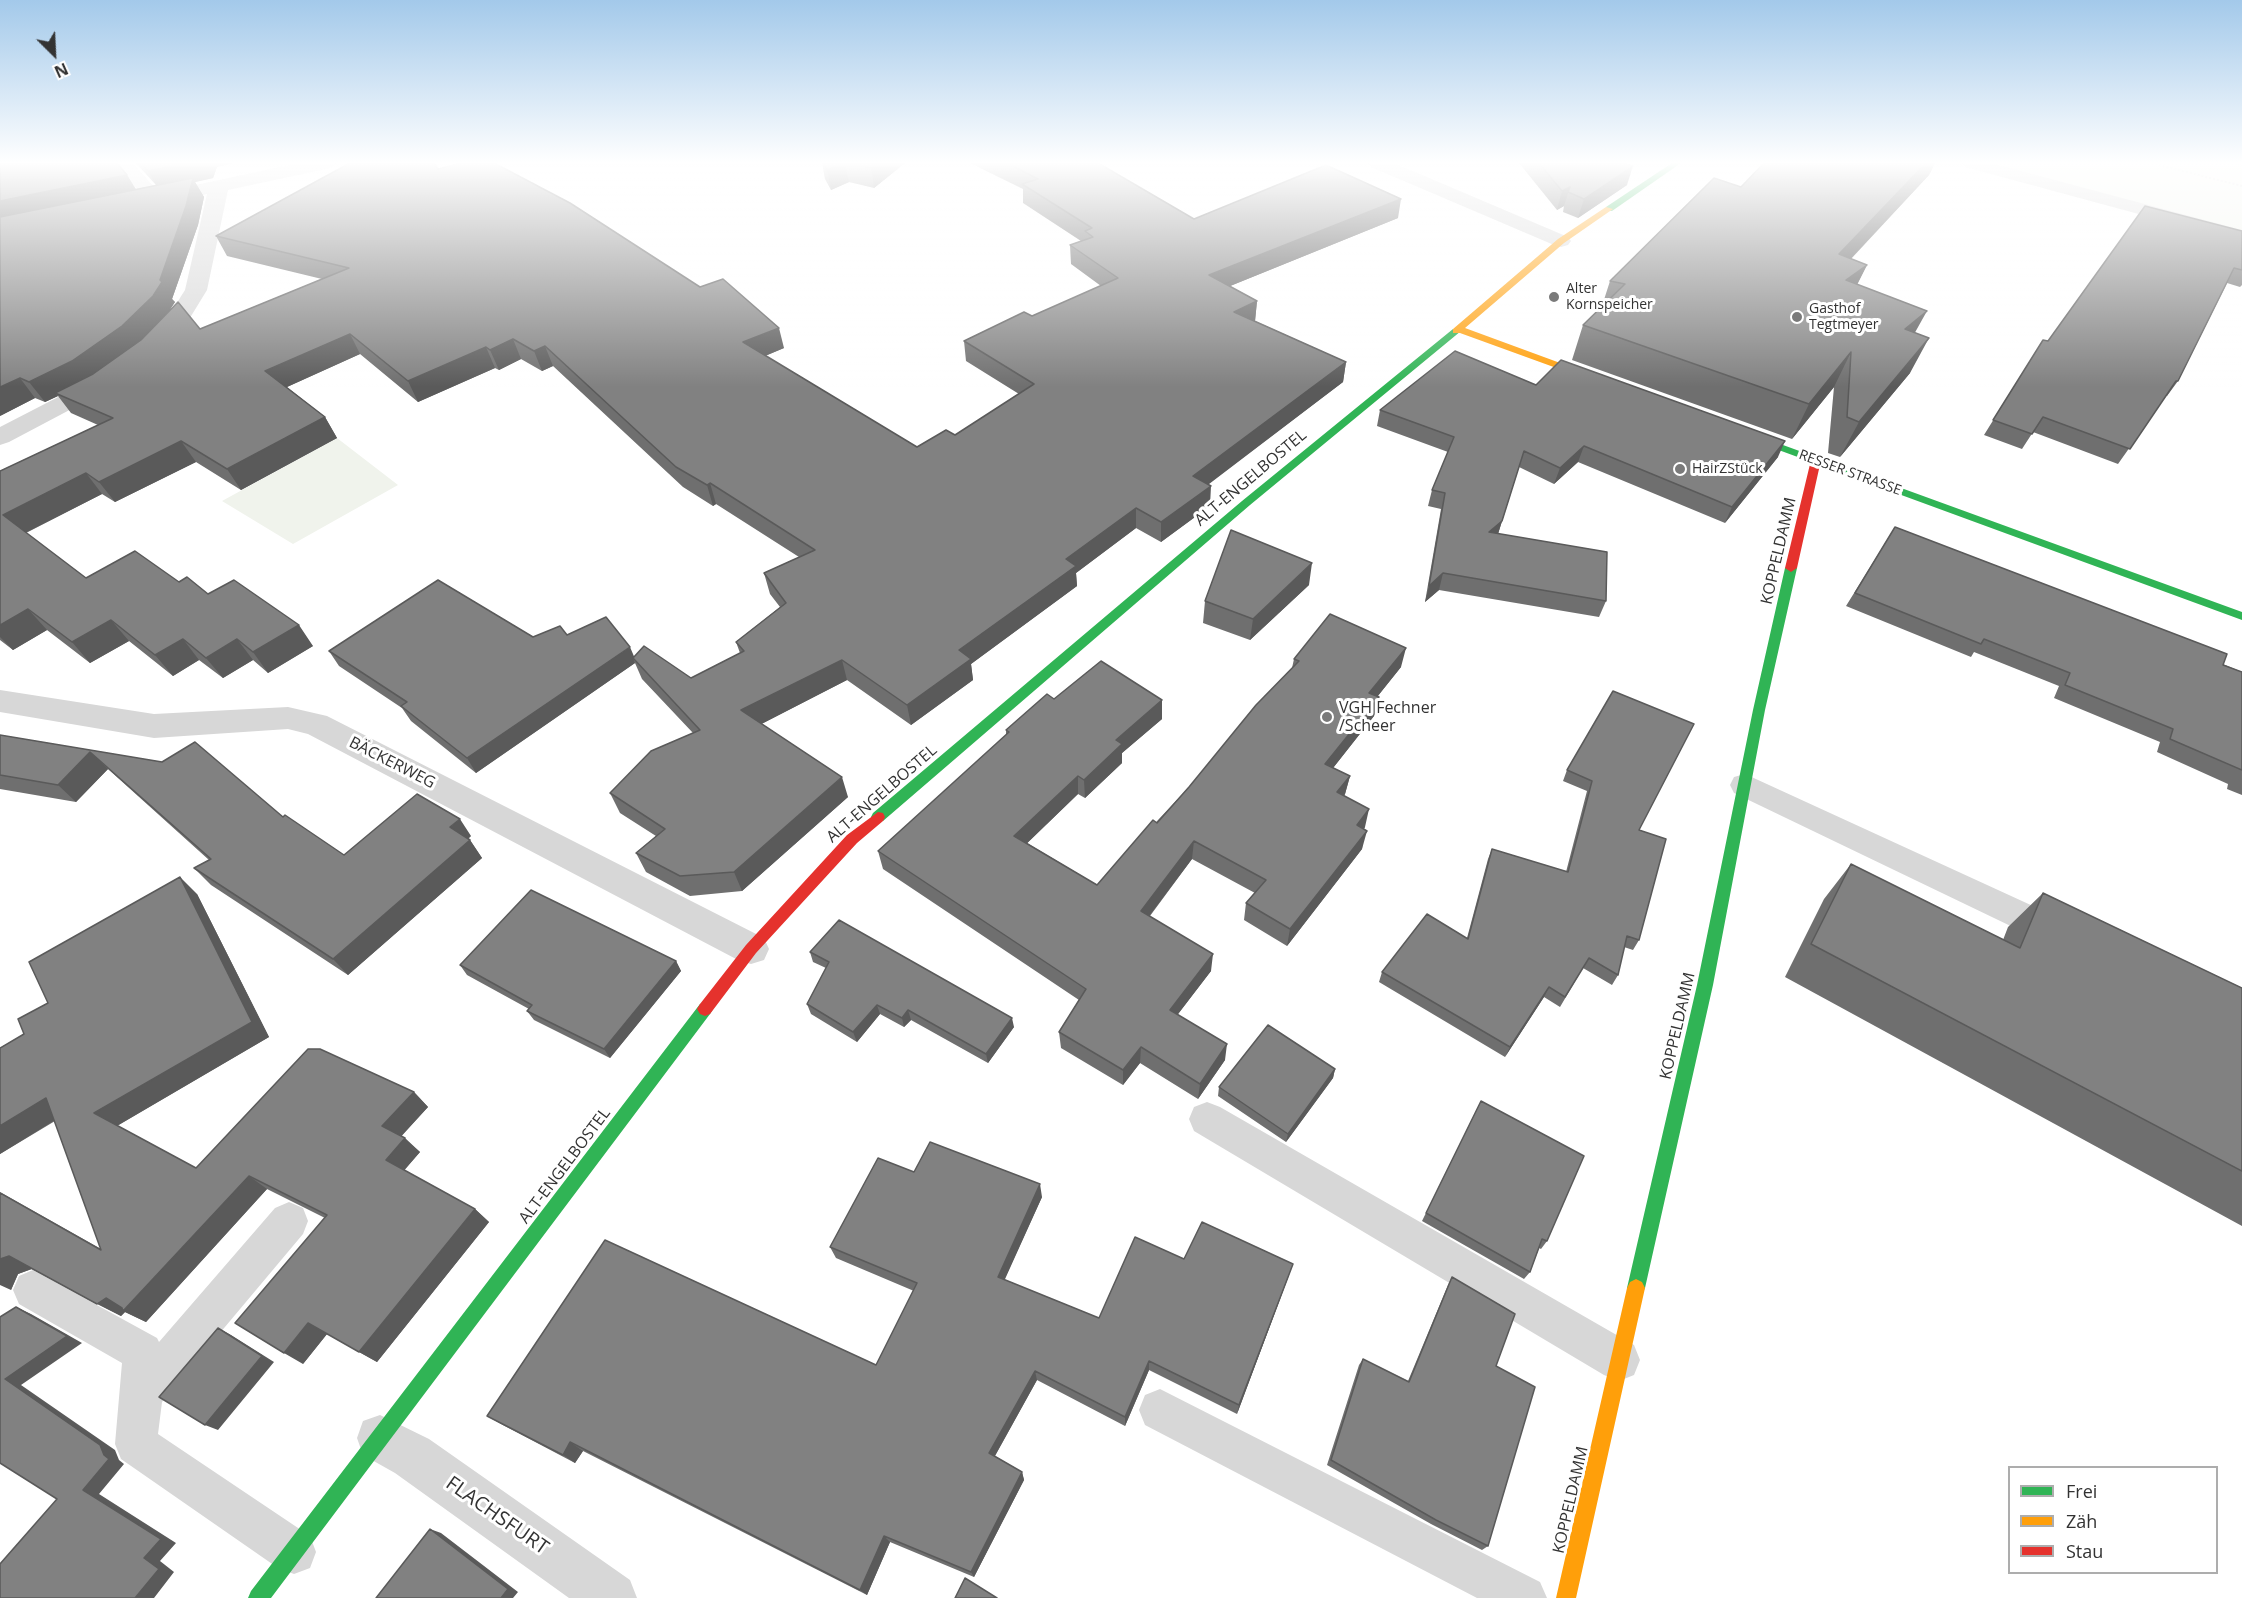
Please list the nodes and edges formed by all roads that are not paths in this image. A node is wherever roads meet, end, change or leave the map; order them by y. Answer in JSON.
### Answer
{"nodes":[{"id":1,"x":207,"y":238,"type":"edge"},
{"id":2,"x":1553,"y":238,"type":"edge"},
{"id":3,"x":1566,"y":238,"type":"edge"},
{"id":4,"x":1561,"y":241,"type":"junction"},
{"id":5,"x":1459,"y":329,"type":"junction"},
{"id":6,"x":1616,"y":387,"type":"edge"},
{"id":7,"x":1727,"y":428,"type":"edge"},
{"id":8,"x":0,"y":437,"type":"edge"},
{"id":9,"x":1816,"y":460,"type":"junction"},
{"id":10,"x":2242,"y":616,"type":"edge"},
{"id":11,"x":0,"y":701,"type":"edge"},
{"id":12,"x":1745,"y":785,"type":"junction"},
{"id":13,"x":2080,"y":943,"type":"edge"},
{"id":14,"x":751,"y":949,"type":"junction"},
{"id":15,"x":1207,"y":1119,"type":"dead end"},
{"id":16,"x":289,"y":1221,"type":"dead end"},
{"id":17,"x":33,"y":1290,"type":"edge"},
{"id":18,"x":1619,"y":1360,"type":"junction"},
{"id":19,"x":142,"y":1393,"type":"junction"},
{"id":20,"x":1160,"y":1410,"type":"dead end"},
{"id":21,"x":380,"y":1438,"type":"junction"},
{"id":22,"x":294,"y":1552,"type":"junction"},
{"id":23,"x":258,"y":1598,"type":"edge"},
{"id":24,"x":612,"y":1598,"type":"edge"},
{"id":25,"x":1524,"y":1598,"type":"edge"},
{"id":26,"x":1566,"y":1598,"type":"edge"}],
"edges":[{"from":1,"to":8,"type":"street"},
{"from":2,"to":4,"type":"street"},
{"from":3,"to":4,"type":"street","name":"ALT-ENGELBOSTEL"},
{"from":4,"to":5,"type":"street","name":"ALT-ENGELBOSTEL"},
{"from":5,"to":6,"type":"street"},
{"from":5,"to":14,"type":"street","name":"ALT-ENGELBOSTEL"},
{"from":7,"to":9,"type":"street","name":"RESSER STRASSE"},
{"from":9,"to":10,"type":"street","name":"RESSER STRASSE"},
{"from":9,"to":12,"type":"street","name":"KOPPELDAMM"},
{"from":11,"to":14,"type":"street","name":"BÄCKERWEG"},
{"from":12,"to":13,"type":"lane"},
{"from":12,"to":18,"type":"street","name":"KOPPELDAMM"},
{"from":14,"to":21,"type":"street","name":"ALT-ENGELBOSTEL"},
{"from":15,"to":18,"type":"lane"},
{"from":16,"to":19,"type":"lane"},
{"from":17,"to":19,"type":"lane"},
{"from":18,"to":26,"type":"street","name":"KOPPELDAMM"},
{"from":19,"to":22,"type":"lane"},
{"from":20,"to":25,"type":"lane"},
{"from":21,"to":22,"type":"street","name":"ALT-ENGELBOSTEL"},
{"from":21,"to":24,"type":"street","name":"FLACHSFURT"},
{"from":22,"to":23,"type":"street","name":"ALT-ENGELBOSTEL"}]}
